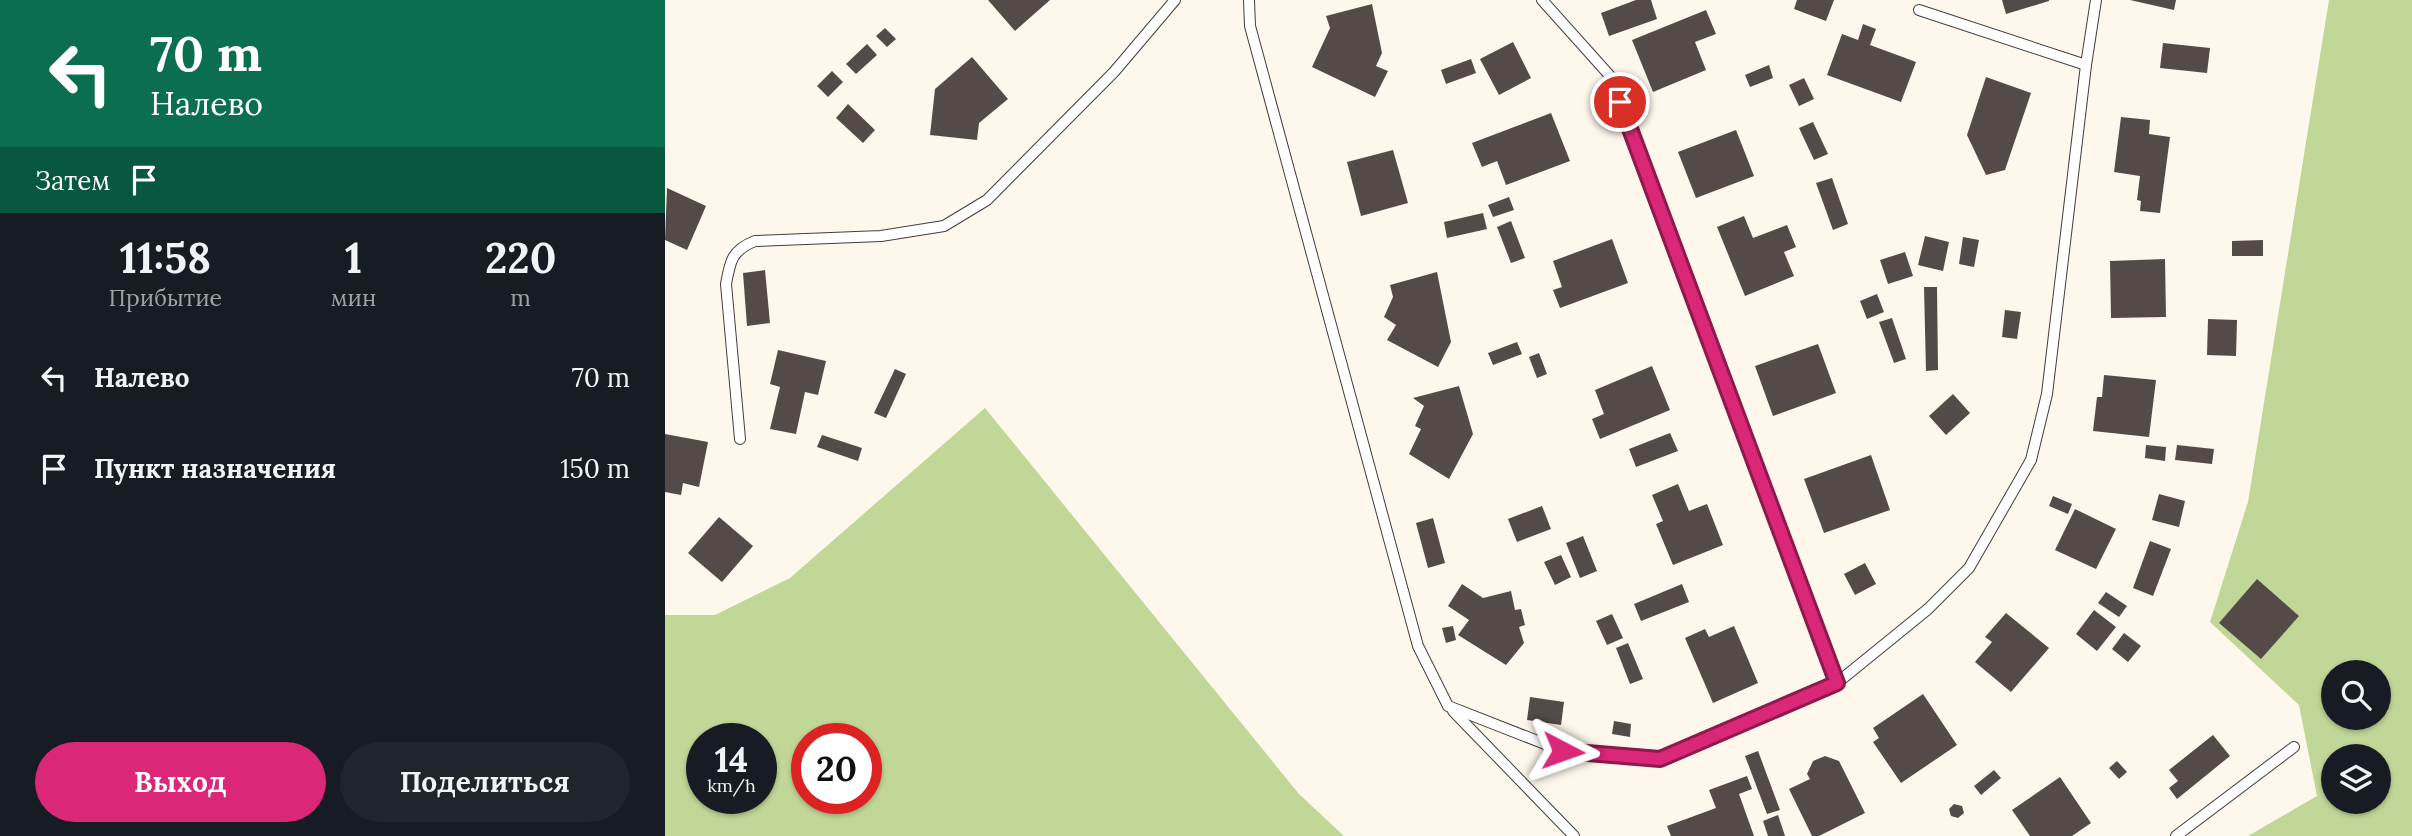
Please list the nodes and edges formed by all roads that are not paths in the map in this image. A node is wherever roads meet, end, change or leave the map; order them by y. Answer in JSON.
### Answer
{"nodes":[{"id":1,"x":1175,"y":0,"type":"edge"},
{"id":2,"x":1249,"y":0,"type":"edge"},
{"id":3,"x":1542,"y":0,"type":"edge"},
{"id":4,"x":2096,"y":0,"type":"edge"},
{"id":5,"x":1919,"y":10,"type":"dead end"},
{"id":6,"x":2086,"y":65,"type":"junction"},
{"id":7,"x":740,"y":439,"type":"dead end"},
{"id":8,"x":1837,"y":683,"type":"junction"},
{"id":9,"x":1448,"y":706,"type":"junction"},
{"id":10,"x":2294,"y":747,"type":"dead end"},
{"id":11,"x":1574,"y":836,"type":"edge"},
{"id":12,"x":2176,"y":836,"type":"edge"}],
"edges":[{"from":1,"to":7,"type":"lane"},
{"from":2,"to":9,"type":"lane"},
{"from":3,"to":8,"type":"lane"},
{"from":4,"to":6,"type":"lane"},
{"from":5,"to":6,"type":"lane"},
{"from":6,"to":8,"type":"lane"},
{"from":8,"to":9,"type":"lane"},
{"from":9,"to":11,"type":"lane"},
{"from":10,"to":12,"type":"lane"}]}
